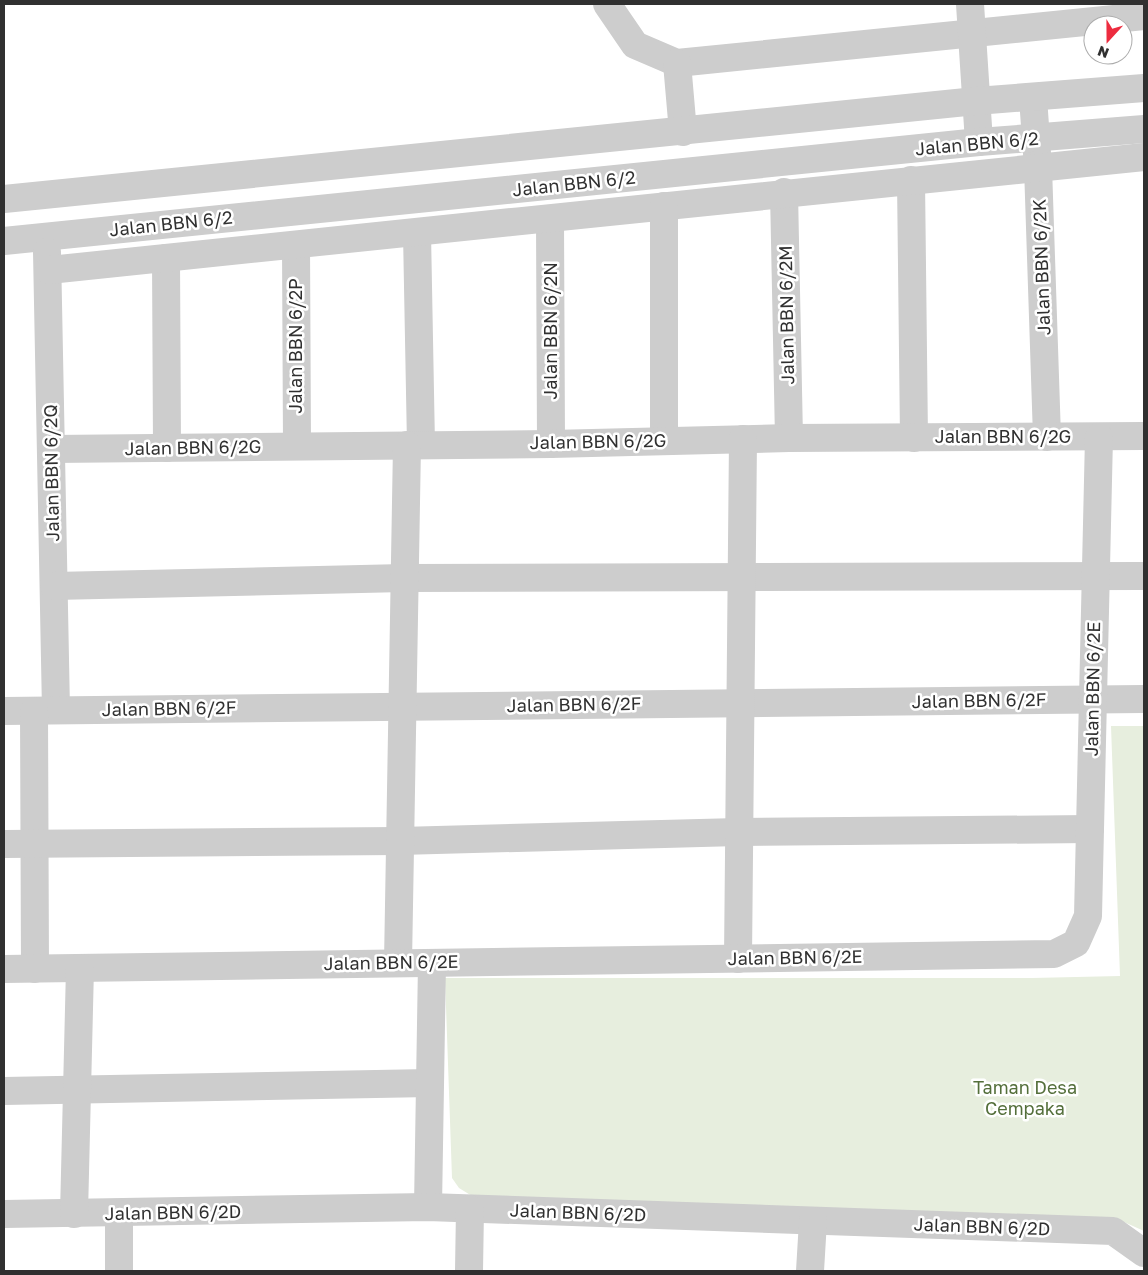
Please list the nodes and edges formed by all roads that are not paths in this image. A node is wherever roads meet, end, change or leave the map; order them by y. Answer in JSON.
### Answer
{"nodes":[{"id":1,"x":608,"y":4,"type":"edge"},
{"id":2,"x":970,"y":4,"type":"edge"},
{"id":3,"x":1144,"y":16,"type":"edge"},
{"id":4,"x":972,"y":34,"type":"junction"},
{"id":5,"x":677,"y":63,"type":"junction"},
{"id":6,"x":1144,"y":88,"type":"edge"},
{"id":7,"x":1033,"y":98,"type":"junction"},
{"id":8,"x":976,"y":101,"type":"junction"},
{"id":9,"x":1144,"y":129,"type":"edge"},
{"id":10,"x":683,"y":132,"type":"junction"},
{"id":11,"x":1036,"y":138,"type":"junction"},
{"id":12,"x":979,"y":142,"type":"junction"},
{"id":13,"x":1144,"y":157,"type":"edge"},
{"id":14,"x":1038,"y":168,"type":"junction"},
{"id":15,"x":911,"y":180,"type":"junction"},
{"id":16,"x":784,"y":192,"type":"junction"},
{"id":17,"x":4,"y":200,"type":"edge"},
{"id":18,"x":664,"y":206,"type":"junction"},
{"id":19,"x":550,"y":219,"type":"junction"},
{"id":20,"x":417,"y":233,"type":"junction"},
{"id":21,"x":46,"y":236,"type":"junction"},
{"id":22,"x":4,"y":241,"type":"edge"},
{"id":23,"x":296,"y":245,"type":"junction"},
{"id":24,"x":166,"y":258,"type":"junction"},
{"id":25,"x":49,"y":270,"type":"junction"},
{"id":26,"x":1144,"y":436,"type":"edge"},
{"id":27,"x":1047,"y":437,"type":"junction"},
{"id":28,"x":1099,"y":437,"type":"junction"},
{"id":29,"x":789,"y":438,"type":"junction"},
{"id":30,"x":914,"y":438,"type":"junction"},
{"id":31,"x":743,"y":439,"type":"junction"},
{"id":32,"x":664,"y":441,"type":"junction"},
{"id":33,"x":551,"y":444,"type":"junction"},
{"id":34,"x":414,"y":445,"type":"junction"},
{"id":35,"x":297,"y":446,"type":"junction"},
{"id":36,"x":167,"y":448,"type":"junction"},
{"id":37,"x":52,"y":449,"type":"junction"},
{"id":38,"x":1096,"y":576,"type":"junction"},
{"id":39,"x":1144,"y":576,"type":"edge"},
{"id":40,"x":740,"y":577,"type":"junction"},
{"id":41,"x":404,"y":578,"type":"junction"},
{"id":42,"x":54,"y":586,"type":"junction"},
{"id":43,"x":1093,"y":699,"type":"junction"},
{"id":44,"x":1144,"y":699,"type":"edge"},
{"id":45,"x":739,"y":703,"type":"junction"},
{"id":46,"x":402,"y":707,"type":"junction"},
{"id":47,"x":45,"y":710,"type":"junction"},
{"id":48,"x":4,"y":711,"type":"edge"},
{"id":49,"x":1090,"y":829,"type":"junction"},
{"id":50,"x":738,"y":832,"type":"junction"},
{"id":51,"x":400,"y":841,"type":"junction"},
{"id":52,"x":4,"y":844,"type":"edge"},
{"id":53,"x":35,"y":844,"type":"junction"},
{"id":54,"x":738,"y":958,"type":"junction"},
{"id":55,"x":398,"y":963,"type":"junction"},
{"id":56,"x":432,"y":963,"type":"junction"},
{"id":57,"x":80,"y":968,"type":"junction"},
{"id":58,"x":4,"y":969,"type":"edge"},
{"id":59,"x":35,"y":969,"type":"junction"},
{"id":60,"x":430,"y":1083,"type":"junction"},
{"id":61,"x":77,"y":1090,"type":"junction"},
{"id":62,"x":4,"y":1091,"type":"edge"},
{"id":63,"x":428,"y":1207,"type":"junction"},
{"id":64,"x":470,"y":1209,"type":"junction"},
{"id":65,"x":4,"y":1214,"type":"edge"},
{"id":66,"x":74,"y":1214,"type":"junction"},
{"id":67,"x":118,"y":1214,"type":"junction"},
{"id":68,"x":813,"y":1221,"type":"junction"},
{"id":69,"x":1144,"y":1253,"type":"edge"},
{"id":70,"x":119,"y":1271,"type":"edge"},
{"id":71,"x":469,"y":1271,"type":"edge"},
{"id":72,"x":810,"y":1271,"type":"edge"}],
"edges":[{"from":1,"to":5,"type":"street"},
{"from":2,"to":4,"type":"street"},
{"from":3,"to":4,"type":"street"},
{"from":4,"to":5,"type":"street"},
{"from":4,"to":8,"type":"street"},
{"from":5,"to":10,"type":"street"},
{"from":6,"to":7,"type":"street"},
{"from":7,"to":8,"type":"street"},
{"from":7,"to":11,"type":"street","name":"Jalan BBN 6/2K"},
{"from":8,"to":10,"type":"street"},
{"from":8,"to":12,"type":"street"},
{"from":9,"to":11,"type":"street","name":"Jalan BBN 6/2"},
{"from":10,"to":17,"type":"street"},
{"from":11,"to":12,"type":"street","name":"Jalan BBN 6/2"},
{"from":11,"to":14,"type":"street","name":"Jalan BBN 6/2K"},
{"from":12,"to":21,"type":"street","name":"Jalan BBN 6/2"},
{"from":13,"to":14,"type":"street"},
{"from":14,"to":15,"type":"street"},
{"from":14,"to":27,"type":"street","name":"Jalan BBN 6/2K"},
{"from":15,"to":16,"type":"street"},
{"from":15,"to":30,"type":"street"},
{"from":16,"to":18,"type":"street"},
{"from":16,"to":29,"type":"street","name":"Jalan BBN 6/2M"},
{"from":18,"to":19,"type":"street"},
{"from":18,"to":32,"type":"street"},
{"from":19,"to":20,"type":"street"},
{"from":19,"to":33,"type":"street","name":"Jalan BBN 6/2N"},
{"from":20,"to":23,"type":"street"},
{"from":20,"to":34,"type":"street"},
{"from":21,"to":22,"type":"street","name":"Jalan BBN 6/2"},
{"from":21,"to":25,"type":"street","name":"Jalan BBN 6/2Q"},
{"from":23,"to":24,"type":"street"},
{"from":23,"to":35,"type":"street","name":"Jalan BBN 6/2P"},
{"from":24,"to":25,"type":"street"},
{"from":24,"to":36,"type":"street"},
{"from":25,"to":37,"type":"street","name":"Jalan BBN 6/2Q"},
{"from":26,"to":28,"type":"street","name":"Jalan BBN 6/2G"},
{"from":27,"to":28,"type":"street","name":"Jalan BBN 6/2G"},
{"from":27,"to":30,"type":"street","name":"Jalan BBN 6/2G"},
{"from":28,"to":38,"type":"street","name":"Jalan BBN 6/2E"},
{"from":29,"to":30,"type":"street","name":"Jalan BBN 6/2G"},
{"from":29,"to":31,"type":"street","name":"Jalan BBN 6/2G"},
{"from":31,"to":32,"type":"street","name":"Jalan BBN 6/2G"},
{"from":31,"to":40,"type":"street"},
{"from":32,"to":33,"type":"street","name":"Jalan BBN 6/2G"},
{"from":33,"to":34,"type":"street","name":"Jalan BBN 6/2G"},
{"from":34,"to":35,"type":"street","name":"Jalan BBN 6/2G"},
{"from":34,"to":41,"type":"street"},
{"from":35,"to":36,"type":"street","name":"Jalan BBN 6/2G"},
{"from":36,"to":37,"type":"street","name":"Jalan BBN 6/2G"},
{"from":37,"to":42,"type":"street","name":"Jalan BBN 6/2Q"},
{"from":38,"to":39,"type":"street"},
{"from":38,"to":40,"type":"street"},
{"from":38,"to":43,"type":"street","name":"Jalan BBN 6/2E"},
{"from":40,"to":41,"type":"street"},
{"from":40,"to":45,"type":"street"},
{"from":41,"to":42,"type":"street"},
{"from":41,"to":46,"type":"street"},
{"from":42,"to":47,"type":"street","name":"Jalan BBN 6/2Q"},
{"from":43,"to":44,"type":"street","name":"Jalan BBN 6/2F"},
{"from":43,"to":45,"type":"street","name":"Jalan BBN 6/2F"},
{"from":43,"to":49,"type":"street","name":"Jalan BBN 6/2E"},
{"from":45,"to":46,"type":"street","name":"Jalan BBN 6/2F"},
{"from":45,"to":50,"type":"street"},
{"from":46,"to":47,"type":"street","name":"Jalan BBN 6/2F"},
{"from":46,"to":51,"type":"street"},
{"from":47,"to":48,"type":"street","name":"Jalan BBN 6/2F"},
{"from":47,"to":53,"type":"street","name":"Jalan BBN 6/2Q"},
{"from":49,"to":50,"type":"street"},
{"from":49,"to":54,"type":"street","name":"Jalan BBN 6/2E"},
{"from":50,"to":51,"type":"street"},
{"from":50,"to":54,"type":"street"},
{"from":51,"to":53,"type":"street"},
{"from":51,"to":55,"type":"street"},
{"from":52,"to":53,"type":"street"},
{"from":53,"to":59,"type":"street","name":"Jalan BBN 6/2Q"},
{"from":54,"to":56,"type":"street","name":"Jalan BBN 6/2E"},
{"from":55,"to":56,"type":"street","name":"Jalan BBN 6/2E"},
{"from":55,"to":57,"type":"street","name":"Jalan BBN 6/2E"},
{"from":56,"to":60,"type":"street"},
{"from":57,"to":59,"type":"street","name":"Jalan BBN 6/2E"},
{"from":57,"to":61,"type":"street"},
{"from":58,"to":59,"type":"street","name":"Jalan BBN 6/2E"},
{"from":60,"to":61,"type":"street"},
{"from":60,"to":63,"type":"street"},
{"from":61,"to":62,"type":"street"},
{"from":61,"to":66,"type":"street"},
{"from":63,"to":64,"type":"street","name":"Jalan BBN 6/2D"},
{"from":63,"to":67,"type":"street","name":"Jalan BBN 6/2D"},
{"from":64,"to":68,"type":"street","name":"Jalan BBN 6/2D"},
{"from":64,"to":71,"type":"street"},
{"from":65,"to":66,"type":"street","name":"Jalan BBN 6/2D"},
{"from":66,"to":67,"type":"street","name":"Jalan BBN 6/2D"},
{"from":67,"to":70,"type":"street"},
{"from":68,"to":69,"type":"street","name":"Jalan BBN 6/2D"},
{"from":68,"to":72,"type":"street"}]}
